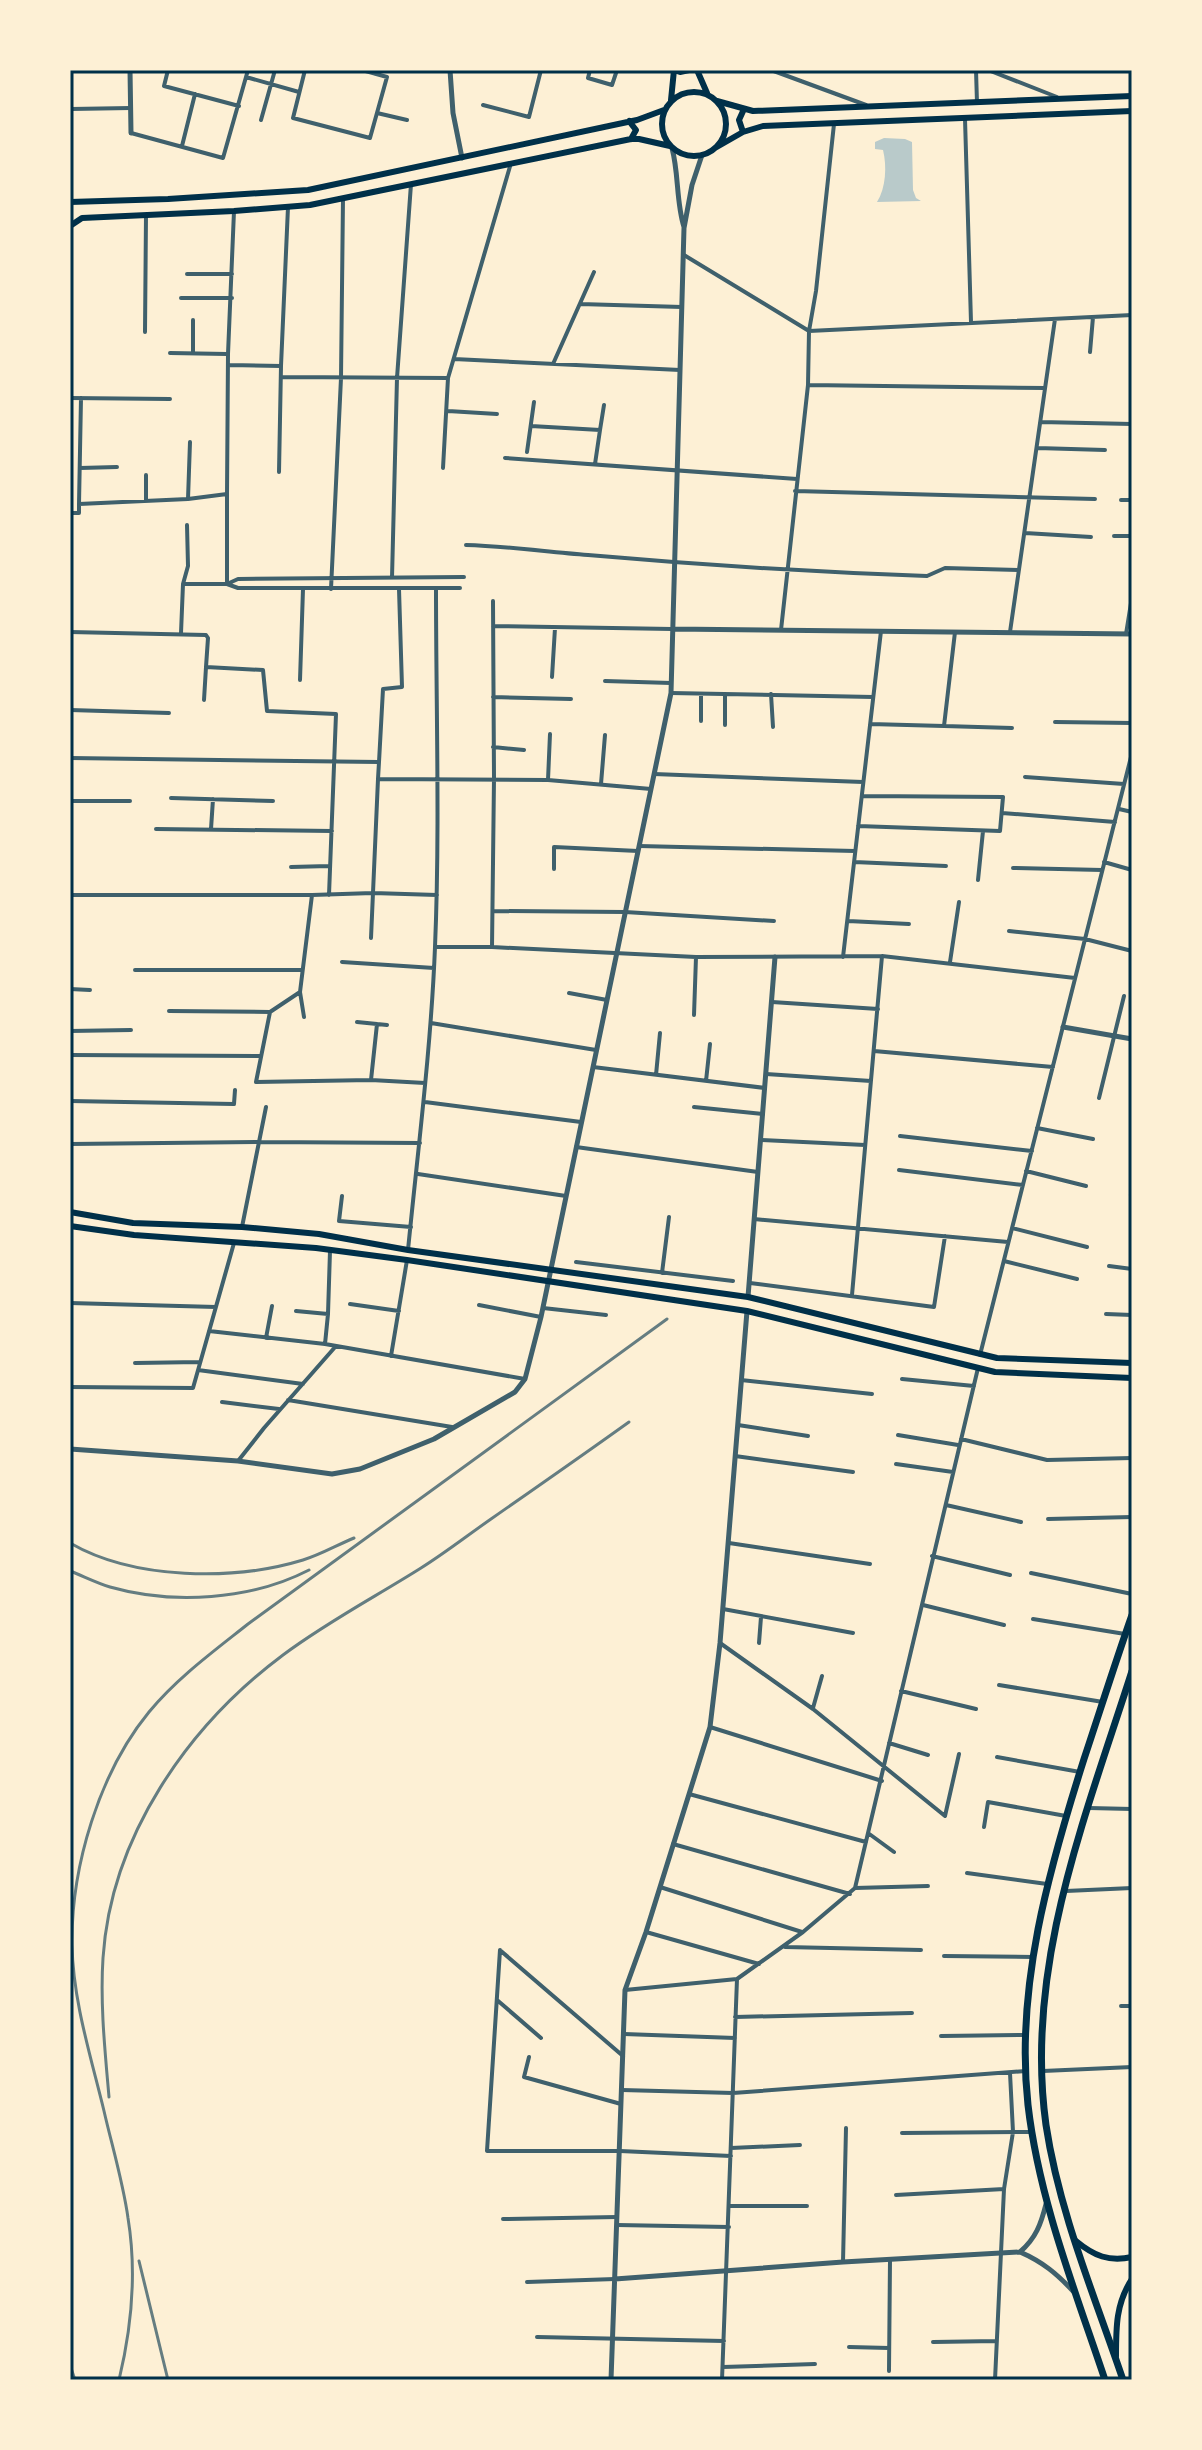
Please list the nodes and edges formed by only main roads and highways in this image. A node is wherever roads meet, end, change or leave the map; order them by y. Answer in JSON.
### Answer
{"nodes":[{"id":1,"x":674,"y":70,"type":"edge"},
{"id":2,"x":689,"y":70,"type":"edge"},
{"id":3,"x":697,"y":70,"type":"edge"},
{"id":4,"x":707,"y":93,"type":"junction"},
{"id":5,"x":1132,"y":96,"type":"edge"},
{"id":6,"x":671,"y":100,"type":"junction"},
{"id":7,"x":717,"y":101,"type":"junction"},
{"id":8,"x":744,"y":109,"type":"junction"},
{"id":9,"x":664,"y":110,"type":"junction"},
{"id":10,"x":1132,"y":111,"type":"edge"},
{"id":11,"x":629,"y":121,"type":"junction"},
{"id":12,"x":743,"y":132,"type":"junction"},
{"id":13,"x":631,"y":139,"type":"junction"},
{"id":14,"x":671,"y":147,"type":"junction"},
{"id":15,"x":715,"y":148,"type":"junction"},
{"id":16,"x":70,"y":202,"type":"edge"},
{"id":17,"x":70,"y":226,"type":"edge"},
{"id":18,"x":70,"y":1212,"type":"edge"},
{"id":19,"x":70,"y":1226,"type":"edge"},
{"id":20,"x":748,"y":1297,"type":"junction"},
{"id":21,"x":747,"y":1311,"type":"junction"},
{"id":22,"x":980,"y":1355,"type":"junction"},
{"id":23,"x":1132,"y":1363,"type":"edge"},
{"id":24,"x":978,"y":1368,"type":"junction"},
{"id":25,"x":1132,"y":1378,"type":"edge"},
{"id":26,"x":1132,"y":1616,"type":"edge"},
{"id":27,"x":1132,"y":1671,"type":"edge"},
{"id":28,"x":1128,"y":1695,"type":"edge"},
{"id":29,"x":1076,"y":2241,"type":"junction"},
{"id":30,"x":1132,"y":2257,"type":"edge"},
{"id":31,"x":1132,"y":2279,"type":"edge"},
{"id":32,"x":1116,"y":2359,"type":"junction"},
{"id":33,"x":1105,"y":2380,"type":"edge"},
{"id":34,"x":1123,"y":2380,"type":"edge"}],
"edges":[{"from":1,"to":2,"type":"main road"},
{"from":1,"to":6,"type":"main road"},
{"from":3,"to":4,"type":"main road"},
{"from":4,"to":6,"type":"main road"},
{"from":4,"to":7,"type":"main road"},
{"from":5,"to":8,"type":"main road"},
{"from":6,"to":9,"type":"main road"},
{"from":7,"to":8,"type":"main road"},
{"from":7,"to":15,"type":"main road"},
{"from":8,"to":12,"type":"main road"},
{"from":9,"to":11,"type":"main road"},
{"from":9,"to":14,"type":"main road"},
{"from":10,"to":12,"type":"main road"},
{"from":11,"to":13,"type":"main road"},
{"from":11,"to":16,"type":"main road"},
{"from":12,"to":15,"type":"main road"},
{"from":13,"to":14,"type":"main road"},
{"from":13,"to":17,"type":"main road"},
{"from":14,"to":15,"type":"main road"},
{"from":18,"to":20,"type":"main road"},
{"from":19,"to":21,"type":"main road"},
{"from":20,"to":21,"type":"main road"},
{"from":20,"to":22,"type":"main road"},
{"from":21,"to":24,"type":"main road"},
{"from":22,"to":23,"type":"main road"},
{"from":22,"to":24,"type":"main road"},
{"from":24,"to":25,"type":"main road"},
{"from":26,"to":33,"type":"main road"},
{"from":27,"to":28,"type":"main road"},
{"from":28,"to":29,"type":"main road"},
{"from":29,"to":30,"type":"main road"},
{"from":29,"to":32,"type":"main road"},
{"from":31,"to":32,"type":"main road"},
{"from":32,"to":34,"type":"main road"}]}
